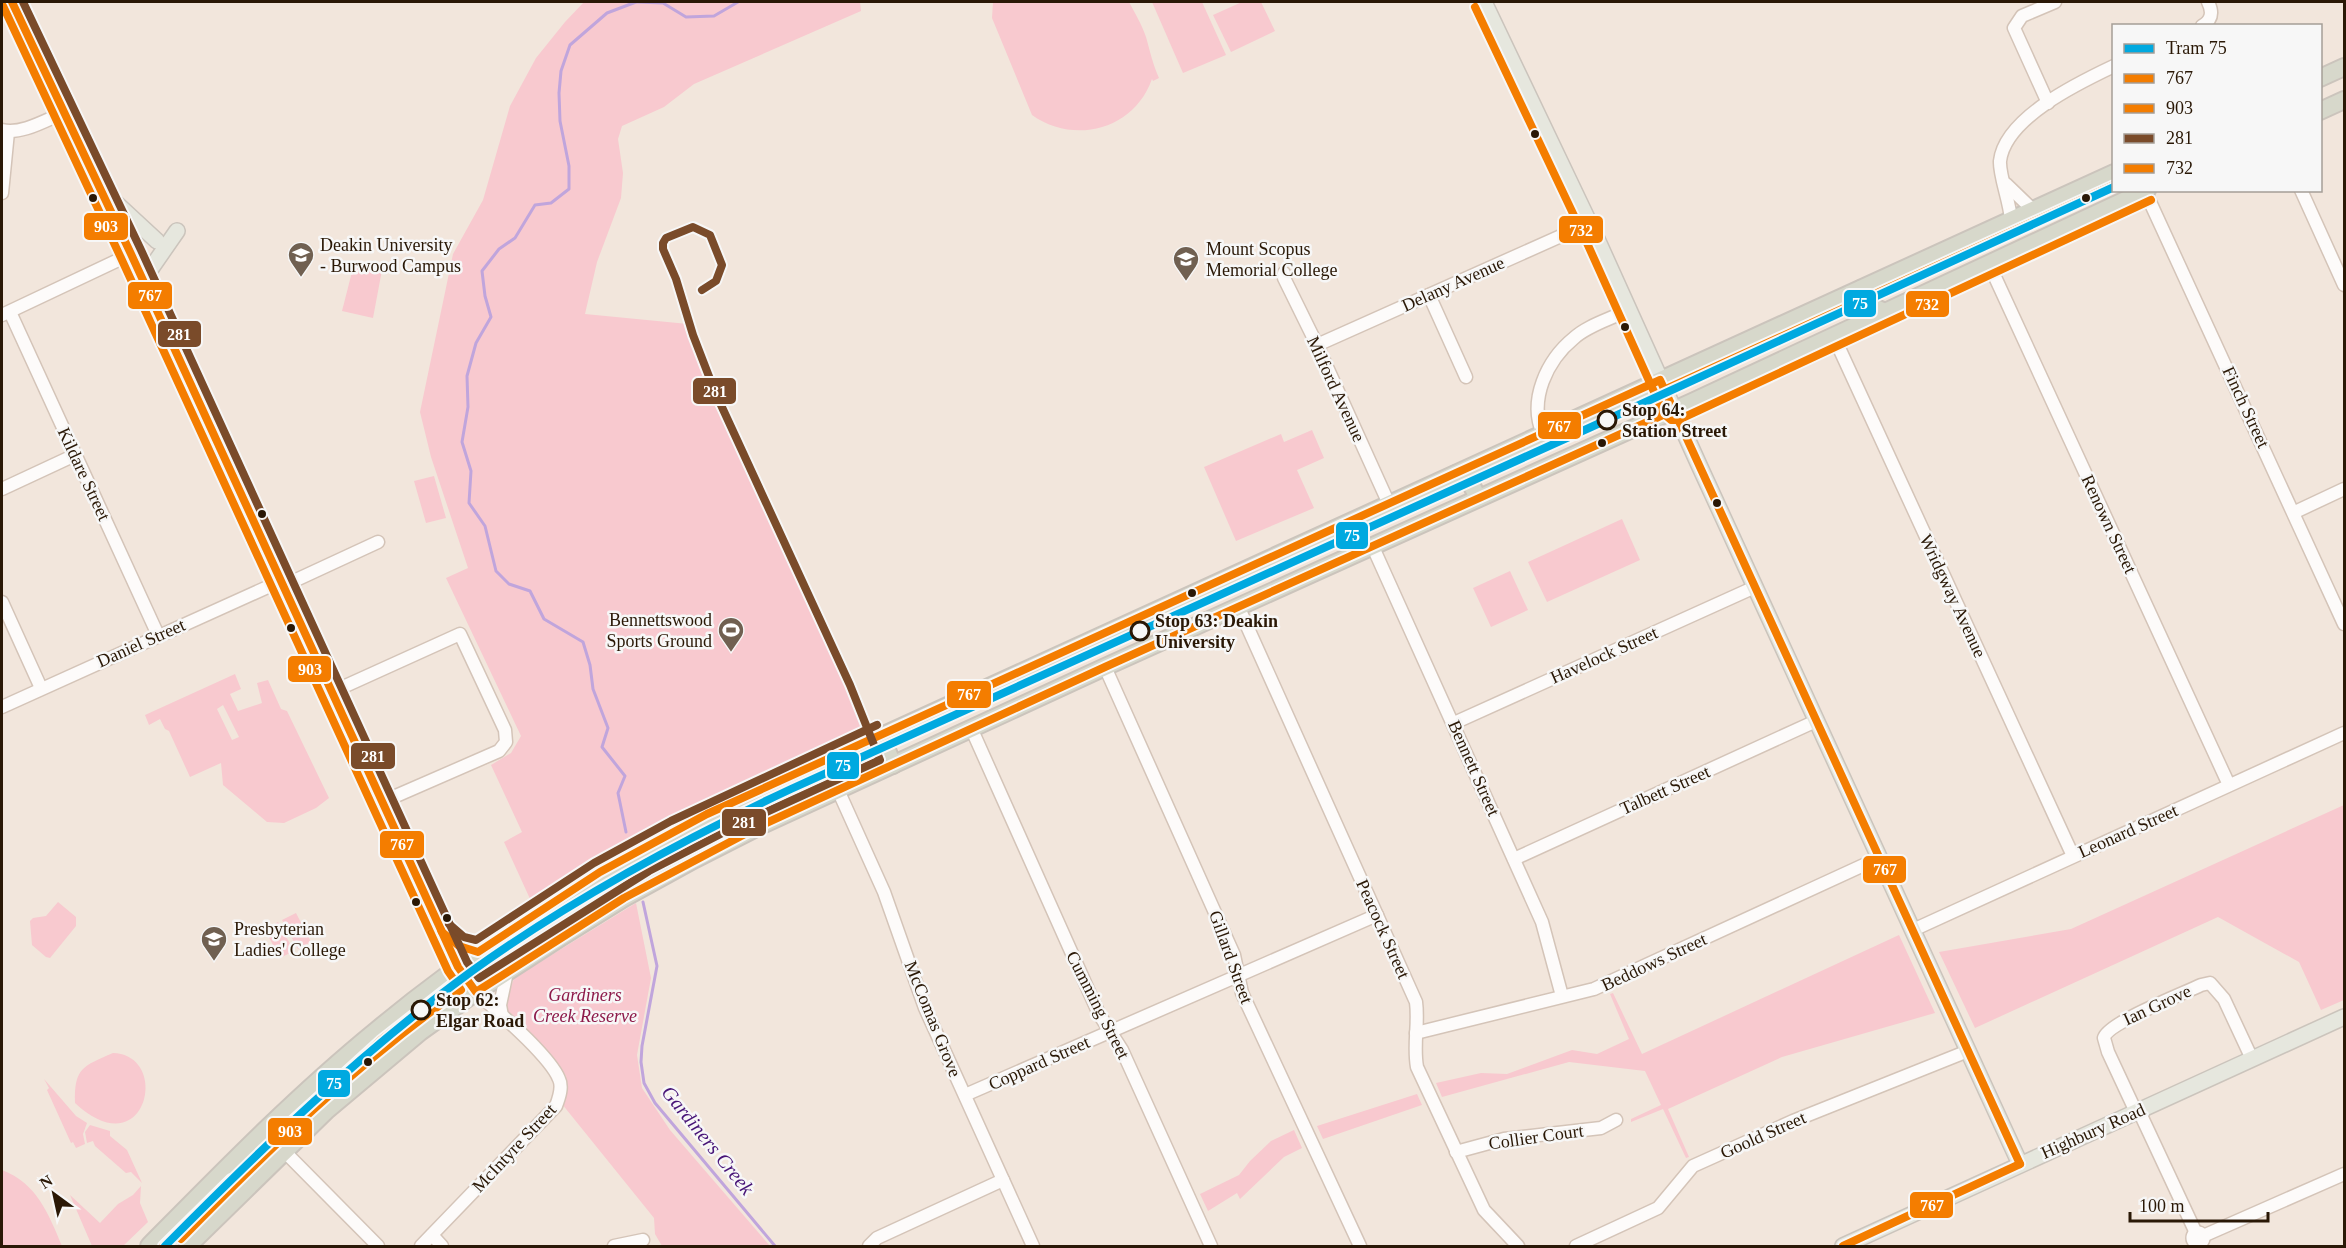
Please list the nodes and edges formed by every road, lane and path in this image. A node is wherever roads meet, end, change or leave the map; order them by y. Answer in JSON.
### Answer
{"nodes":[{"id":1,"x":14,"y":2,"type":"edge"},
{"id":2,"x":1484,"y":2,"type":"edge"},
{"id":3,"x":2055,"y":2,"type":"edge"},
{"id":4,"x":2208,"y":2,"type":"edge"},
{"id":5,"x":2204,"y":24,"type":"edge"},
{"id":6,"x":2112,"y":67,"type":"edge"},
{"id":7,"x":2344,"y":67,"type":"edge"},
{"id":8,"x":2322,"y":77,"type":"edge"},
{"id":9,"x":2344,"y":100,"type":"edge"},
{"id":10,"x":2048,"y":103,"type":"junction"},
{"id":11,"x":2322,"y":110,"type":"edge"},
{"id":12,"x":63,"y":113,"type":"junction"},
{"id":13,"x":5,"y":131,"type":"edge"},
{"id":14,"x":2112,"y":174,"type":"edge"},
{"id":15,"x":2005,"y":183,"type":"junction"},
{"id":16,"x":100,"y":189,"type":"junction"},
{"id":17,"x":2144,"y":192,"type":"edge"},
{"id":18,"x":2146,"y":192,"type":"edge"},
{"id":19,"x":2302,"y":192,"type":"edge"},
{"id":20,"x":2,"y":193,"type":"edge"},
{"id":21,"x":2033,"y":210,"type":"junction"},
{"id":22,"x":2011,"y":220,"type":"junction"},
{"id":23,"x":1590,"y":223,"type":"junction"},
{"id":24,"x":177,"y":231,"type":"dead end"},
{"id":25,"x":157,"y":241,"type":"dead end"},
{"id":26,"x":131,"y":254,"type":"junction"},
{"id":27,"x":1989,"y":264,"type":"junction"},
{"id":28,"x":1284,"y":273,"type":"dead end"},
{"id":29,"x":143,"y":280,"type":"junction"},
{"id":30,"x":2344,"y":285,"type":"edge"},
{"id":31,"x":1861,"y":289,"type":"junction"},
{"id":32,"x":1429,"y":295,"type":"junction"},
{"id":33,"x":1628,"y":310,"type":"junction"},
{"id":34,"x":1885,"y":312,"type":"junction"},
{"id":35,"x":6,"y":314,"type":"edge"},
{"id":36,"x":1834,"y":337,"type":"junction"},
{"id":37,"x":1317,"y":345,"type":"junction"},
{"id":38,"x":1466,"y":377,"type":"dead end"},
{"id":39,"x":1660,"y":380,"type":"junction"},
{"id":40,"x":1674,"y":410,"type":"junction"},
{"id":41,"x":1543,"y":434,"type":"junction"},
{"id":42,"x":75,"y":455,"type":"junction"},
{"id":43,"x":1456,"y":474,"type":"junction"},
{"id":44,"x":2,"y":489,"type":"edge"},
{"id":45,"x":2344,"y":489,"type":"edge"},
{"id":46,"x":1478,"y":498,"type":"junction"},
{"id":47,"x":1389,"y":504,"type":"junction"},
{"id":48,"x":2295,"y":513,"type":"junction"},
{"id":49,"x":378,"y":542,"type":"dead end"},
{"id":50,"x":1372,"y":545,"type":"junction"},
{"id":51,"x":282,"y":583,"type":"junction"},
{"id":52,"x":1755,"y":587,"type":"junction"},
{"id":53,"x":2,"y":602,"type":"edge"},
{"id":54,"x":1238,"y":606,"type":"junction"},
{"id":55,"x":2344,"y":624,"type":"edge"},
{"id":56,"x":158,"y":635,"type":"junction"},
{"id":57,"x":1105,"y":667,"type":"junction"},
{"id":58,"x":41,"y":688,"type":"junction"},
{"id":59,"x":332,"y":692,"type":"junction"},
{"id":60,"x":2,"y":707,"type":"edge"},
{"id":61,"x":1816,"y":721,"type":"junction"},
{"id":62,"x":1454,"y":723,"type":"junction"},
{"id":63,"x":972,"y":730,"type":"junction"},
{"id":64,"x":2344,"y":733,"type":"edge"},
{"id":65,"x":881,"y":735,"type":"junction"},
{"id":66,"x":893,"y":765,"type":"junction"},
{"id":67,"x":2229,"y":785,"type":"junction"},
{"id":68,"x":838,"y":790,"type":"junction"},
{"id":69,"x":382,"y":802,"type":"junction"},
{"id":70,"x":2073,"y":856,"type":"junction"},
{"id":71,"x":1879,"y":858,"type":"junction"},
{"id":72,"x":1514,"y":859,"type":"junction"},
{"id":73,"x":1377,"y":915,"type":"junction"},
{"id":74,"x":1912,"y":930,"type":"junction"},
{"id":75,"x":442,"y":932,"type":"junction"},
{"id":76,"x":478,"y":952,"type":"junction"},
{"id":77,"x":458,"y":967,"type":"junction"},
{"id":78,"x":507,"y":972,"type":"junction"},
{"id":79,"x":1238,"y":975,"type":"junction"},
{"id":80,"x":476,"y":992,"type":"junction"},
{"id":81,"x":1562,"y":996,"type":"junction"},
{"id":82,"x":502,"y":1016,"type":"junction"},
{"id":83,"x":2344,"y":1017,"type":"edge"},
{"id":84,"x":1111,"y":1031,"type":"junction"},
{"id":85,"x":1416,"y":1033,"type":"junction"},
{"id":86,"x":1968,"y":1051,"type":"junction"},
{"id":87,"x":2252,"y":1059,"type":"junction"},
{"id":88,"x":964,"y":1095,"type":"junction"},
{"id":89,"x":2138,"y":1111,"type":"junction"},
{"id":90,"x":1616,"y":1120,"type":"dead end"},
{"id":91,"x":284,"y":1151,"type":"junction"},
{"id":92,"x":1456,"y":1152,"type":"junction"},
{"id":93,"x":2020,"y":1164,"type":"junction"},
{"id":94,"x":2344,"y":1174,"type":"edge"},
{"id":95,"x":1003,"y":1180,"type":"junction"},
{"id":96,"x":432,"y":1235,"type":"junction"},
{"id":97,"x":643,"y":1240,"type":"dead end"},
{"id":98,"x":2198,"y":1240,"type":"edge"},
{"id":99,"x":149,"y":1246,"type":"edge"},
{"id":100,"x":188,"y":1246,"type":"edge"},
{"id":101,"x":379,"y":1246,"type":"edge"},
{"id":102,"x":422,"y":1246,"type":"edge"},
{"id":103,"x":442,"y":1246,"type":"edge"},
{"id":104,"x":614,"y":1246,"type":"edge"},
{"id":105,"x":869,"y":1246,"type":"edge"},
{"id":106,"x":1033,"y":1246,"type":"edge"},
{"id":107,"x":1211,"y":1246,"type":"edge"},
{"id":108,"x":1360,"y":1246,"type":"edge"},
{"id":109,"x":1518,"y":1246,"type":"edge"},
{"id":110,"x":1576,"y":1246,"type":"edge"},
{"id":111,"x":1843,"y":1246,"type":"edge"},
{"id":112,"x":2180,"y":1246,"type":"edge"}],
"edges":[{"from":1,"to":12,"type":"main road"},
{"from":2,"to":23,"type":"main road"},
{"from":3,"to":10,"type":"street"},
{"from":4,"to":5,"type":"street"},
{"from":6,"to":10,"type":"street"},
{"from":7,"to":8,"type":"highway"},
{"from":9,"to":11,"type":"highway"},
{"from":10,"to":15,"type":"street"},
{"from":12,"to":13,"type":"street"},
{"from":12,"to":16,"type":"main road"},
{"from":13,"to":20,"type":"street"},
{"from":14,"to":21,"type":"highway"},
{"from":15,"to":21,"type":"street"},
{"from":15,"to":22,"type":"street"},
{"from":16,"to":25,"type":"main road"},
{"from":16,"to":26,"type":"main road"},
{"from":17,"to":27,"type":"highway"},
{"from":18,"to":48,"type":"street","name":"Finch Street"},
{"from":19,"to":30,"type":"street"},
{"from":21,"to":22,"type":"highway"},
{"from":22,"to":31,"type":"highway"},
{"from":23,"to":32,"type":"street","name":"Delany Avenue"},
{"from":23,"to":33,"type":"main road"},
{"from":24,"to":29,"type":"main road"},
{"from":26,"to":29,"type":"main road"},
{"from":26,"to":35,"type":"street"},
{"from":27,"to":34,"type":"highway"},
{"from":27,"to":67,"type":"street","name":"Renown Street"},
{"from":28,"to":37,"type":"street","name":"Milford Avenue"},
{"from":29,"to":51,"type":"main road"},
{"from":31,"to":34,"type":"highway"},
{"from":31,"to":39,"type":"highway"},
{"from":32,"to":37,"type":"street","name":"Delany Avenue"},
{"from":32,"to":38,"type":"street"},
{"from":33,"to":39,"type":"main road"},
{"from":33,"to":41,"type":"street"},
{"from":34,"to":36,"type":"highway"},
{"from":35,"to":42,"type":"street","name":"Kildare Street"},
{"from":36,"to":40,"type":"highway"},
{"from":36,"to":70,"type":"street","name":"Wridgway Avenue"},
{"from":37,"to":47,"type":"street","name":"Milford Avenue"},
{"from":39,"to":40,"type":"main road"},
{"from":39,"to":41,"type":"highway"},
{"from":40,"to":46,"type":"highway"},
{"from":40,"to":52,"type":"main road"},
{"from":41,"to":43,"type":"highway"},
{"from":42,"to":44,"type":"street"},
{"from":42,"to":56,"type":"street","name":"Kildare Street"},
{"from":43,"to":46,"type":"highway"},
{"from":43,"to":47,"type":"highway"},
{"from":45,"to":48,"type":"street"},
{"from":46,"to":50,"type":"highway"},
{"from":47,"to":65,"type":"highway"},
{"from":48,"to":55,"type":"street","name":"Finch Street"},
{"from":49,"to":51,"type":"street","name":"Daniel Street"},
{"from":50,"to":54,"type":"highway"},
{"from":50,"to":62,"type":"street","name":"Bennett Street"},
{"from":51,"to":56,"type":"street","name":"Daniel Street"},
{"from":51,"to":59,"type":"main road"},
{"from":52,"to":61,"type":"main road"},
{"from":52,"to":62,"type":"street","name":"Havelock Street"},
{"from":53,"to":58,"type":"street"},
{"from":54,"to":57,"type":"highway"},
{"from":54,"to":73,"type":"street","name":"Peacock Street"},
{"from":56,"to":58,"type":"street","name":"Daniel Street"},
{"from":57,"to":63,"type":"highway"},
{"from":57,"to":79,"type":"street","name":"Gillard Street"},
{"from":58,"to":60,"type":"street","name":"Daniel Street"},
{"from":59,"to":69,"type":"main road"},
{"from":59,"to":69,"type":"street"},
{"from":61,"to":71,"type":"main road"},
{"from":61,"to":72,"type":"street","name":"Talbett Street"},
{"from":62,"to":72,"type":"street","name":"Bennett Street"},
{"from":63,"to":66,"type":"highway"},
{"from":63,"to":84,"type":"street","name":"Cumming Street"},
{"from":64,"to":67,"type":"street","name":"Leonard Street"},
{"from":65,"to":66,"type":"highway"},
{"from":65,"to":76,"type":"highway"},
{"from":66,"to":68,"type":"highway"},
{"from":67,"to":70,"type":"street","name":"Leonard Street"},
{"from":68,"to":78,"type":"highway"},
{"from":68,"to":88,"type":"street","name":"McComas Grove"},
{"from":69,"to":75,"type":"main road"},
{"from":70,"to":74,"type":"street","name":"Leonard Street"},
{"from":71,"to":74,"type":"main road"},
{"from":71,"to":81,"type":"street","name":"Beddows Street"},
{"from":72,"to":81,"type":"street","name":"Bennett Street"},
{"from":73,"to":79,"type":"street","name":"Coppard Street"},
{"from":73,"to":85,"type":"street","name":"Peacock Street"},
{"from":74,"to":86,"type":"main road"},
{"from":75,"to":76,"type":"main road"},
{"from":75,"to":77,"type":"main road"},
{"from":76,"to":77,"type":"highway"},
{"from":77,"to":80,"type":"highway"},
{"from":77,"to":99,"type":"highway"},
{"from":78,"to":80,"type":"highway"},
{"from":78,"to":82,"type":"street"},
{"from":79,"to":84,"type":"street","name":"Coppard Street"},
{"from":79,"to":108,"type":"street","name":"Gillard Street"},
{"from":80,"to":82,"type":"street","name":"McIntyre Street"},
{"from":80,"to":91,"type":"highway"},
{"from":81,"to":85,"type":"street","name":"Beddows Street"},
{"from":82,"to":96,"type":"street","name":"McIntyre Street"},
{"from":83,"to":87,"type":"main road","name":"Highbury Road"},
{"from":84,"to":88,"type":"street","name":"Coppard Street"},
{"from":84,"to":107,"type":"street","name":"Cumming Street"},
{"from":85,"to":92,"type":"street","name":"Peacock Street"},
{"from":86,"to":93,"type":"main road"},
{"from":86,"to":110,"type":"street","name":"Goold Street"},
{"from":87,"to":89,"type":"main road","name":"Highbury Road"},
{"from":87,"to":89,"type":"street","name":"Ian Grove"},
{"from":88,"to":95,"type":"street","name":"McComas Grove"},
{"from":89,"to":93,"type":"main road","name":"Highbury Road"},
{"from":89,"to":98,"type":"street"},
{"from":90,"to":92,"type":"street","name":"Collier Court"},
{"from":91,"to":100,"type":"highway"},
{"from":91,"to":101,"type":"street"},
{"from":92,"to":109,"type":"street","name":"Peacock Street"},
{"from":93,"to":111,"type":"main road","name":"Highbury Road"},
{"from":94,"to":98,"type":"street"},
{"from":95,"to":105,"type":"street"},
{"from":95,"to":106,"type":"street","name":"McComas Grove"},
{"from":96,"to":102,"type":"street","name":"McIntyre Street"},
{"from":96,"to":103,"type":"street"},
{"from":97,"to":104,"type":"street"},
{"from":98,"to":112,"type":"street"}]}
